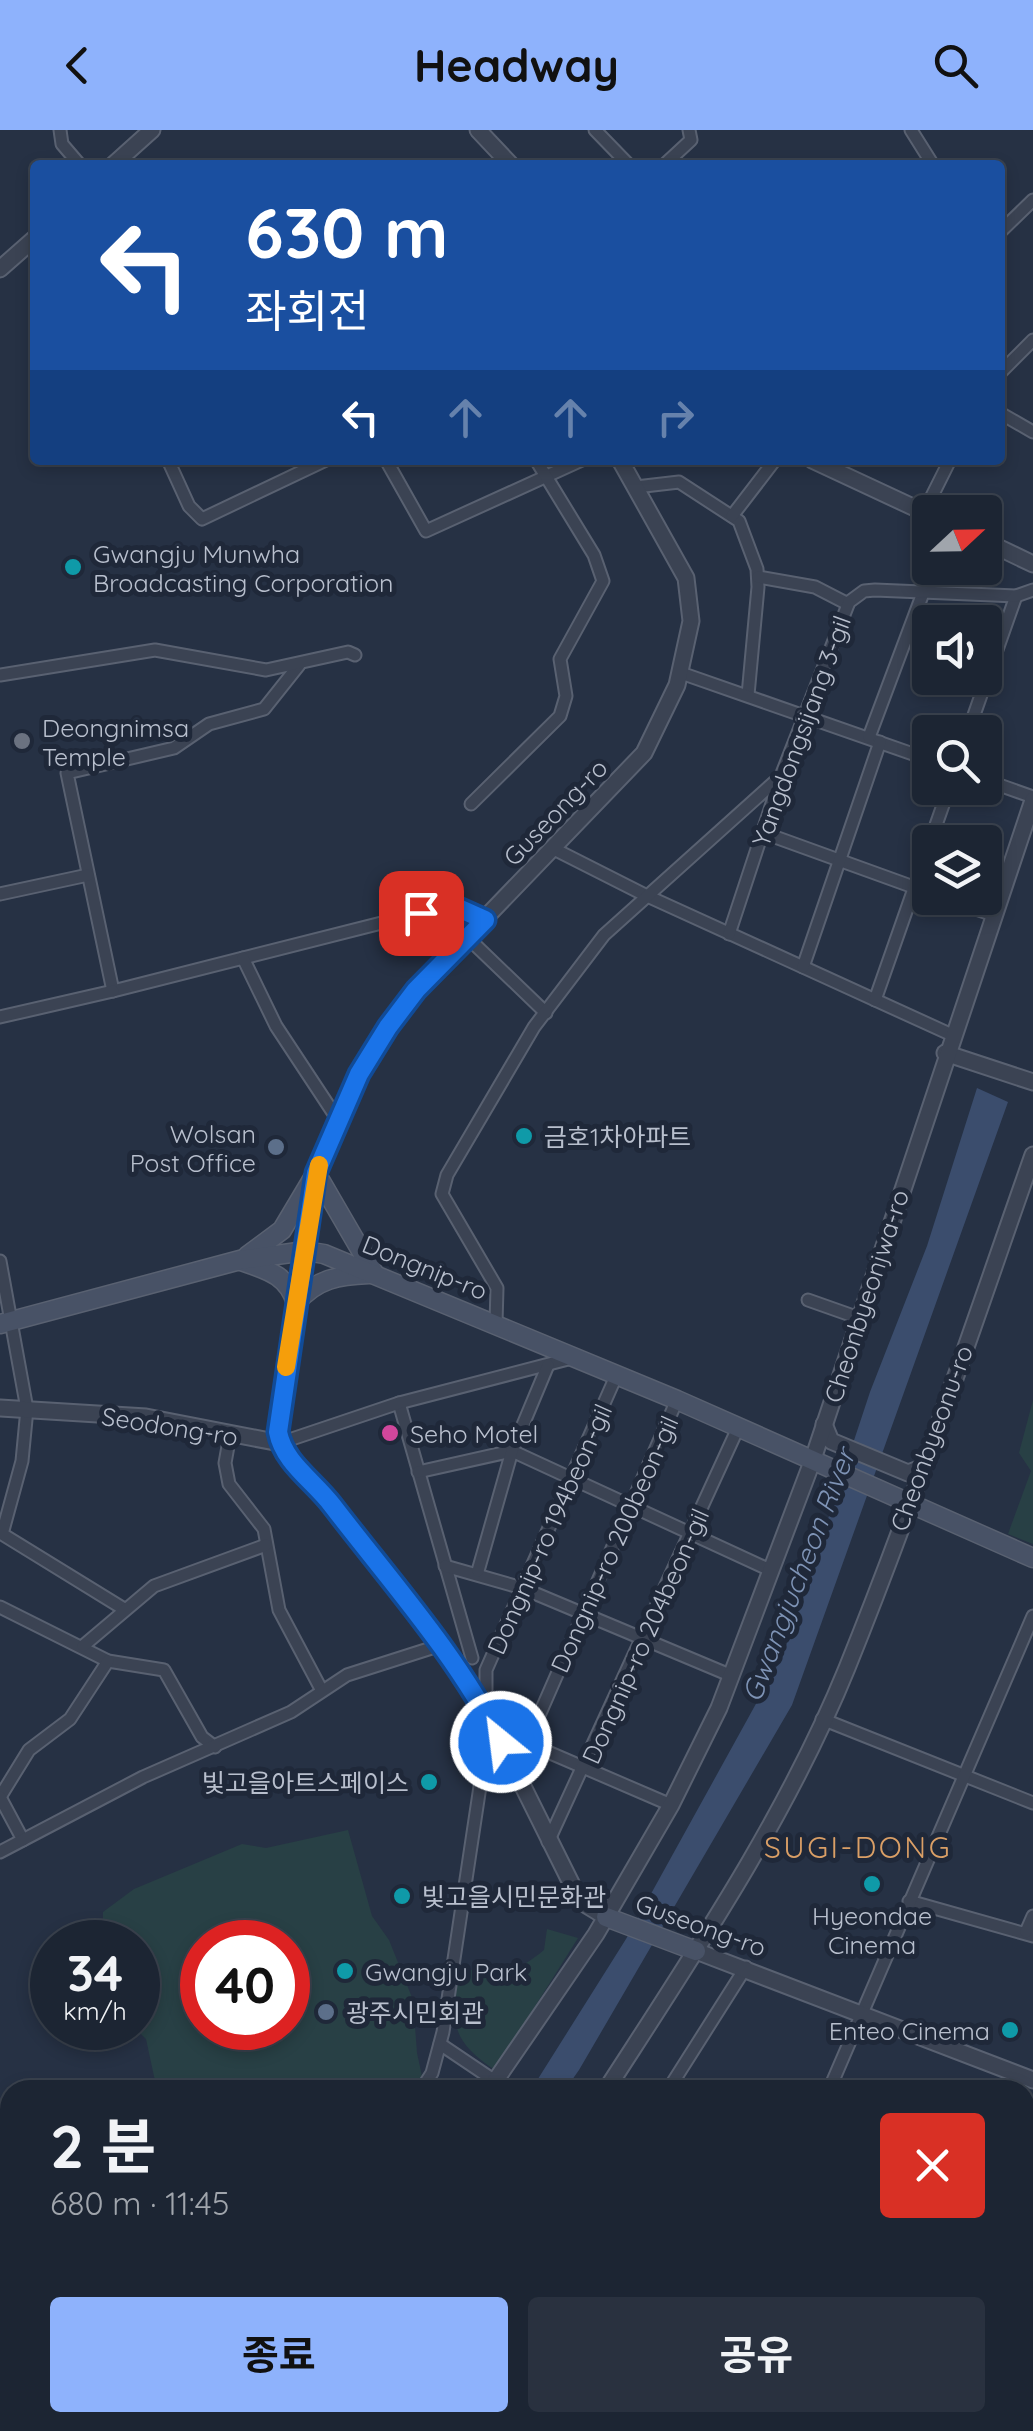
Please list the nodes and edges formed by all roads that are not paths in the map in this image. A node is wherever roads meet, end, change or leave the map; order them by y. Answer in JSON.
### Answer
{"nodes":[{"id":1,"x":60,"y":130,"type":"edge"},
{"id":2,"x":152,"y":130,"type":"edge"},
{"id":3,"x":478,"y":130,"type":"edge"},
{"id":4,"x":596,"y":130,"type":"edge"},
{"id":5,"x":689,"y":130,"type":"edge"},
{"id":6,"x":912,"y":130,"type":"edge"},
{"id":7,"x":76,"y":160,"type":"edge"},
{"id":8,"x":119,"y":160,"type":"edge"},
{"id":9,"x":506,"y":160,"type":"edge"},
{"id":10,"x":624,"y":160,"type":"edge"},
{"id":11,"x":670,"y":160,"type":"edge"},
{"id":12,"x":930,"y":160,"type":"edge"},
{"id":13,"x":1033,"y":200,"type":"edge"},
{"id":14,"x":1005,"y":227,"type":"edge"},
{"id":15,"x":30,"y":242,"type":"edge"},
{"id":16,"x":0,"y":269,"type":"edge"},
{"id":17,"x":1033,"y":340,"type":"edge"},
{"id":18,"x":1005,"y":368,"type":"edge"},
{"id":19,"x":1005,"y":416,"type":"edge"},
{"id":20,"x":1033,"y":432,"type":"edge"},
{"id":21,"x":170,"y":465,"type":"edge"},
{"id":22,"x":315,"y":465,"type":"edge"},
{"id":23,"x":389,"y":465,"type":"edge"},
{"id":24,"x":539,"y":465,"type":"edge"},
{"id":25,"x":570,"y":465,"type":"edge"},
{"id":26,"x":623,"y":465,"type":"edge"},
{"id":27,"x":771,"y":465,"type":"edge"},
{"id":28,"x":823,"y":465,"type":"edge"},
{"id":29,"x":948,"y":465,"type":"edge"},
{"id":30,"x":545,"y":476,"type":"junction"},
{"id":31,"x":636,"y":487,"type":"junction"},
{"id":32,"x":935,"y":495,"type":"edge"},
{"id":33,"x":912,"y":507,"type":"edge"},
{"id":34,"x":732,"y":516,"type":"junction"},
{"id":35,"x":1002,"y":549,"type":"edge"},
{"id":36,"x":1033,"y":564,"type":"edge"},
{"id":37,"x":758,"y":577,"type":"junction"},
{"id":38,"x":1033,"y":590,"type":"edge"},
{"id":39,"x":923,"y":592,"type":"junction"},
{"id":40,"x":1016,"y":596,"type":"junction"},
{"id":41,"x":848,"y":604,"type":"junction"},
{"id":42,"x":355,"y":655,"type":"dead end"},
{"id":43,"x":299,"y":666,"type":"junction"},
{"id":44,"x":680,"y":673,"type":"junction"},
{"id":45,"x":0,"y":675,"type":"edge"},
{"id":46,"x":748,"y":695,"type":"junction"},
{"id":47,"x":804,"y":714,"type":"junction"},
{"id":48,"x":974,"y":715,"type":"edge"},
{"id":49,"x":874,"y":740,"type":"junction"},
{"id":50,"x":912,"y":754,"type":"edge"},
{"id":51,"x":782,"y":776,"type":"junction"},
{"id":52,"x":1002,"y":786,"type":"edge"},
{"id":53,"x":1033,"y":798,"type":"edge"},
{"id":54,"x":471,"y":804,"type":"dead end"},
{"id":55,"x":764,"y":833,"type":"junction"},
{"id":56,"x":554,"y":849,"type":"junction"},
{"id":57,"x":840,"y":860,"type":"junction"},
{"id":58,"x":88,"y":875,"type":"junction"},
{"id":59,"x":912,"y":886,"type":"edge"},
{"id":60,"x":1002,"y":889,"type":"edge"},
{"id":61,"x":912,"y":893,"type":"edge"},
{"id":62,"x":0,"y":894,"type":"edge"},
{"id":63,"x":645,"y":895,"type":"junction"},
{"id":64,"x":993,"y":915,"type":"edge"},
{"id":65,"x":485,"y":920,"type":"junction"},
{"id":66,"x":729,"y":934,"type":"junction"},
{"id":67,"x":468,"y":938,"type":"junction"},
{"id":68,"x":244,"y":958,"type":"junction"},
{"id":69,"x":803,"y":967,"type":"junction"},
{"id":70,"x":114,"y":990,"type":"junction"},
{"id":71,"x":875,"y":1000,"type":"junction"},
{"id":72,"x":546,"y":1013,"type":"junction"},
{"id":73,"x":0,"y":1017,"type":"edge"},
{"id":74,"x":952,"y":1035,"type":"junction"},
{"id":75,"x":945,"y":1053,"type":"junction"},
{"id":76,"x":1033,"y":1082,"type":"edge"},
{"id":77,"x":338,"y":1120,"type":"junction"},
{"id":78,"x":1033,"y":1154,"type":"edge"},
{"id":79,"x":316,"y":1173,"type":"junction"},
{"id":80,"x":305,"y":1251,"type":"junction"},
{"id":81,"x":240,"y":1260,"type":"junction"},
{"id":82,"x":0,"y":1262,"type":"edge"},
{"id":83,"x":374,"y":1273,"type":"junction"},
{"id":84,"x":808,"y":1300,"type":"dead end"},
{"id":85,"x":296,"y":1303,"type":"junction"},
{"id":86,"x":859,"y":1318,"type":"junction"},
{"id":87,"x":5,"y":1322,"type":"edge"},
{"id":88,"x":496,"y":1323,"type":"junction"},
{"id":89,"x":576,"y":1357,"type":"junction"},
{"id":90,"x":548,"y":1365,"type":"junction"},
{"id":91,"x":617,"y":1374,"type":"junction"},
{"id":92,"x":678,"y":1400,"type":"junction"},
{"id":93,"x":399,"y":1403,"type":"junction"},
{"id":94,"x":0,"y":1408,"type":"edge"},
{"id":95,"x":27,"y":1409,"type":"junction"},
{"id":96,"x":824,"y":1424,"type":"junction"},
{"id":97,"x":738,"y":1428,"type":"junction"},
{"id":98,"x":230,"y":1435,"type":"junction"},
{"id":99,"x":280,"y":1443,"type":"junction"},
{"id":100,"x":512,"y":1451,"type":"junction"},
{"id":101,"x":816,"y":1463,"type":"junction"},
{"id":102,"x":914,"y":1470,"type":"junction"},
{"id":103,"x":418,"y":1472,"type":"junction"},
{"id":104,"x":572,"y":1478,"type":"junction"},
{"id":105,"x":903,"y":1500,"type":"junction"},
{"id":106,"x":631,"y":1505,"type":"junction"},
{"id":107,"x":692,"y":1534,"type":"junction"},
{"id":108,"x":1,"y":1536,"type":"edge"},
{"id":109,"x":266,"y":1545,"type":"junction"},
{"id":110,"x":1033,"y":1558,"type":"edge"},
{"id":111,"x":446,"y":1566,"type":"junction"},
{"id":112,"x":770,"y":1570,"type":"junction"},
{"id":113,"x":478,"y":1572,"type":"junction"},
{"id":114,"x":522,"y":1588,"type":"junction"},
{"id":115,"x":124,"y":1609,"type":"junction"},
{"id":116,"x":2,"y":1612,"type":"edge"},
{"id":117,"x":582,"y":1615,"type":"junction"},
{"id":118,"x":1033,"y":1616,"type":"edge"},
{"id":119,"x":643,"y":1640,"type":"junction"},
{"id":120,"x":441,"y":1645,"type":"junction"},
{"id":121,"x":83,"y":1646,"type":"junction"},
{"id":122,"x":472,"y":1658,"type":"junction"},
{"id":123,"x":490,"y":1660,"type":"junction"},
{"id":124,"x":108,"y":1661,"type":"junction"},
{"id":125,"x":458,"y":1668,"type":"junction"},
{"id":126,"x":732,"y":1676,"type":"junction"},
{"id":127,"x":321,"y":1689,"type":"junction"},
{"id":128,"x":822,"y":1718,"type":"junction"},
{"id":129,"x":490,"y":1720,"type":"junction"},
{"id":130,"x":501,"y":1742,"type":"junction"},
{"id":131,"x":527,"y":1743,"type":"junction"},
{"id":132,"x":215,"y":1748,"type":"junction"},
{"id":133,"x":586,"y":1766,"type":"junction"},
{"id":134,"x":966,"y":1777,"type":"junction"},
{"id":135,"x":0,"y":1797,"type":"edge"},
{"id":136,"x":1033,"y":1803,"type":"edge"},
{"id":137,"x":671,"y":1804,"type":"junction"},
{"id":138,"x":24,"y":1840,"type":"junction"},
{"id":139,"x":548,"y":1842,"type":"junction"},
{"id":140,"x":0,"y":1852,"type":"edge"},
{"id":141,"x":909,"y":1901,"type":"junction"},
{"id":142,"x":606,"y":1916,"type":"junction"},
{"id":143,"x":1033,"y":1916,"type":"edge"},
{"id":144,"x":1030,"y":1934,"type":"edge"},
{"id":145,"x":696,"y":1950,"type":"junction"},
{"id":146,"x":746,"y":1968,"type":"junction"},
{"id":147,"x":860,"y":2012,"type":"junction"},
{"id":148,"x":440,"y":2044,"type":"junction"},
{"id":149,"x":426,"y":2080,"type":"edge"},
{"id":150,"x":485,"y":2080,"type":"edge"},
{"id":151,"x":496,"y":2080,"type":"edge"},
{"id":152,"x":612,"y":2080,"type":"edge"},
{"id":153,"x":674,"y":2080,"type":"edge"},
{"id":154,"x":833,"y":2080,"type":"edge"},
{"id":155,"x":1033,"y":2080,"type":"edge"}],
"edges":[{"from":1,"to":7,"type":"street"},
{"from":2,"to":8,"type":"street"},
{"from":3,"to":9,"type":"street"},
{"from":4,"to":10,"type":"street"},
{"from":5,"to":11,"type":"street"},
{"from":6,"to":12,"type":"street"},
{"from":13,"to":14,"type":"street"},
{"from":15,"to":16,"type":"street"},
{"from":17,"to":18,"type":"street"},
{"from":19,"to":20,"type":"street"},
{"from":21,"to":22,"type":"street"},
{"from":23,"to":30,"type":"street"},
{"from":24,"to":30,"type":"street"},
{"from":25,"to":30,"type":"street"},
{"from":26,"to":31,"type":"street","name":"Guseong-ro"},
{"from":27,"to":34,"type":"street"},
{"from":28,"to":33,"type":"street"},
{"from":29,"to":32,"type":"street"},
{"from":30,"to":54,"type":"street"},
{"from":31,"to":34,"type":"street"},
{"from":31,"to":44,"type":"street","name":"Guseong-ro"},
{"from":34,"to":37,"type":"street"},
{"from":35,"to":36,"type":"street"},
{"from":37,"to":41,"type":"street"},
{"from":37,"to":46,"type":"street"},
{"from":38,"to":40,"type":"street"},
{"from":39,"to":40,"type":"street","name":"Yangdongsijang 3-gil"},
{"from":39,"to":41,"type":"street","name":"Yangdongsijang 3-gil"},
{"from":39,"to":49,"type":"street"},
{"from":40,"to":48,"type":"street"},
{"from":41,"to":47,"type":"street","name":"Yangdongsijang 3-gil"},
{"from":42,"to":43,"type":"street"},
{"from":43,"to":45,"type":"street"},
{"from":43,"to":58,"type":"street"},
{"from":44,"to":46,"type":"street"},
{"from":44,"to":56,"type":"street","name":"Guseong-ro"},
{"from":46,"to":47,"type":"street"},
{"from":47,"to":49,"type":"street"},
{"from":47,"to":51,"type":"street","name":"Yangdongsijang 3-gil"},
{"from":49,"to":50,"type":"street"},
{"from":49,"to":57,"type":"street"},
{"from":51,"to":55,"type":"street","name":"Yangdongsijang 3-gil"},
{"from":51,"to":63,"type":"street"},
{"from":52,"to":53,"type":"street"},
{"from":53,"to":60,"type":"street","name":"Cheonbyeonjwa-ro"},
{"from":55,"to":57,"type":"street"},
{"from":55,"to":66,"type":"street","name":"Yangdongsijang 3-gil"},
{"from":56,"to":63,"type":"street"},
{"from":56,"to":65,"type":"street","name":"Guseong-ro"},
{"from":57,"to":59,"type":"street"},
{"from":57,"to":69,"type":"street"},
{"from":58,"to":62,"type":"street"},
{"from":58,"to":70,"type":"street"},
{"from":61,"to":71,"type":"street"},
{"from":63,"to":66,"type":"street"},
{"from":63,"to":72,"type":"street"},
{"from":64,"to":74,"type":"street","name":"Cheonbyeonjwa-ro"},
{"from":65,"to":67,"type":"street","name":"Guseong-ro"},
{"from":65,"to":68,"type":"street"},
{"from":66,"to":69,"type":"street"},
{"from":67,"to":72,"type":"street"},
{"from":67,"to":77,"type":"street","name":"Guseong-ro"},
{"from":68,"to":70,"type":"street"},
{"from":68,"to":77,"type":"street"},
{"from":69,"to":71,"type":"street"},
{"from":70,"to":73,"type":"street"},
{"from":71,"to":74,"type":"street"},
{"from":72,"to":88,"type":"street"},
{"from":74,"to":75,"type":"street","name":"Cheonbyeonjwa-ro"},
{"from":75,"to":76,"type":"street"},
{"from":75,"to":86,"type":"street","name":"Cheonbyeonjwa-ro"},
{"from":77,"to":79,"type":"street","name":"Guseong-ro"},
{"from":78,"to":102,"type":"street","name":"Cheonbyeonu-ro"},
{"from":79,"to":80,"type":"street","name":"Guseong-ro"},
{"from":79,"to":81,"type":"main road"},
{"from":79,"to":83,"type":"main road"},
{"from":80,"to":81,"type":"main road","name":"Dongnip-ro"},
{"from":80,"to":83,"type":"main road","name":"Dongnip-ro"},
{"from":80,"to":85,"type":"street","name":"Guseong-ro"},
{"from":81,"to":85,"type":"main road"},
{"from":81,"to":87,"type":"main road","name":"Dongnip-ro"},
{"from":82,"to":87,"type":"street"},
{"from":83,"to":85,"type":"main road"},
{"from":83,"to":88,"type":"main road","name":"Dongnip-ro"},
{"from":84,"to":86,"type":"street"},
{"from":85,"to":99,"type":"street","name":"Guseong-ro"},
{"from":86,"to":96,"type":"street","name":"Cheonbyeonjwa-ro"},
{"from":87,"to":95,"type":"street"},
{"from":88,"to":89,"type":"main road","name":"Dongnip-ro"},
{"from":89,"to":90,"type":"street"},
{"from":89,"to":91,"type":"main road","name":"Dongnip-ro"},
{"from":90,"to":93,"type":"street"},
{"from":90,"to":100,"type":"street"},
{"from":91,"to":92,"type":"main road","name":"Dongnip-ro"},
{"from":91,"to":104,"type":"street","name":"Dongnip-ro 194beon-gil"},
{"from":92,"to":97,"type":"main road","name":"Dongnip-ro"},
{"from":92,"to":106,"type":"street","name":"Dongnip-ro 200beon-gil"},
{"from":93,"to":99,"type":"street"},
{"from":93,"to":103,"type":"street"},
{"from":94,"to":95,"type":"street","name":"Seodong-ro"},
{"from":95,"to":98,"type":"street","name":"Seodong-ro"},
{"from":95,"to":108,"type":"street"},
{"from":96,"to":101,"type":"street","name":"Cheonbyeonjwa-ro"},
{"from":96,"to":102,"type":"street"},
{"from":97,"to":101,"type":"main road","name":"Dongnip-ro"},
{"from":97,"to":107,"type":"street","name":"Dongnip-ro 204beon-gil"},
{"from":98,"to":99,"type":"street","name":"Seodong-ro"},
{"from":98,"to":109,"type":"street"},
{"from":99,"to":120,"type":"street","name":"Guseong-ro"},
{"from":100,"to":103,"type":"street"},
{"from":100,"to":104,"type":"street"},
{"from":100,"to":113,"type":"street"},
{"from":101,"to":105,"type":"main road","name":"Dongnip-ro"},
{"from":101,"to":112,"type":"street","name":"Cheonbyeonjwa-ro"},
{"from":102,"to":105,"type":"street","name":"Cheonbyeonu-ro"},
{"from":103,"to":111,"type":"street"},
{"from":104,"to":106,"type":"street"},
{"from":104,"to":114,"type":"street","name":"Dongnip-ro 194beon-gil"},
{"from":105,"to":110,"type":"main road"},
{"from":105,"to":128,"type":"street","name":"Cheonbyeonu-ro"},
{"from":106,"to":107,"type":"street"},
{"from":106,"to":117,"type":"street","name":"Dongnip-ro 200beon-gil"},
{"from":107,"to":112,"type":"street"},
{"from":107,"to":119,"type":"street","name":"Dongnip-ro 204beon-gil"},
{"from":108,"to":115,"type":"street"},
{"from":109,"to":115,"type":"street"},
{"from":109,"to":127,"type":"street"},
{"from":111,"to":113,"type":"street"},
{"from":111,"to":122,"type":"street"},
{"from":112,"to":126,"type":"street","name":"Cheonbyeonjwa-ro"},
{"from":113,"to":114,"type":"street"},
{"from":114,"to":117,"type":"street"},
{"from":114,"to":123,"type":"street","name":"Dongnip-ro 194beon-gil"},
{"from":115,"to":121,"type":"street"},
{"from":116,"to":121,"type":"street"},
{"from":117,"to":119,"type":"street"},
{"from":117,"to":131,"type":"street","name":"Dongnip-ro 200beon-gil"},
{"from":118,"to":134,"type":"street"},
{"from":119,"to":126,"type":"street"},
{"from":119,"to":133,"type":"street","name":"Dongnip-ro 204beon-gil"},
{"from":120,"to":125,"type":"street","name":"Guseong-ro"},
{"from":120,"to":127,"type":"street"},
{"from":121,"to":124,"type":"street"},
{"from":122,"to":123,"type":"street"},
{"from":122,"to":125,"type":"street"},
{"from":123,"to":130,"type":"street","name":"Dongnip-ro 194beon-gil"},
{"from":124,"to":132,"type":"street"},
{"from":124,"to":135,"type":"street"},
{"from":125,"to":129,"type":"street","name":"Guseong-ro"},
{"from":126,"to":137,"type":"street","name":"Cheonbyeonjwa-ro"},
{"from":127,"to":132,"type":"street"},
{"from":128,"to":134,"type":"street"},
{"from":128,"to":145,"type":"street","name":"Cheonbyeonu-ro"},
{"from":129,"to":130,"type":"street","name":"Guseong-ro"},
{"from":129,"to":148,"type":"street"},
{"from":130,"to":131,"type":"street"},
{"from":130,"to":139,"type":"street","name":"Guseong-ro"},
{"from":131,"to":133,"type":"street"},
{"from":132,"to":138,"type":"street"},
{"from":133,"to":137,"type":"street"},
{"from":133,"to":139,"type":"street","name":"Dongnip-ro 204beon-gil"},
{"from":134,"to":136,"type":"street"},
{"from":134,"to":141,"type":"street"},
{"from":135,"to":138,"type":"street"},
{"from":137,"to":142,"type":"street","name":"Cheonbyeonjwa-ro"},
{"from":138,"to":140,"type":"street"},
{"from":139,"to":142,"type":"street","name":"Guseong-ro"},
{"from":141,"to":144,"type":"street"},
{"from":141,"to":147,"type":"street"},
{"from":142,"to":145,"type":"main road","name":"Guseong-ro"},
{"from":142,"to":151,"type":"street","name":"Cheonbyeonjwa-ro"},
{"from":143,"to":144,"type":"street"},
{"from":145,"to":146,"type":"street","name":"Guseong-ro"},
{"from":145,"to":152,"type":"street","name":"Cheonbyeonu-ro"},
{"from":146,"to":147,"type":"street","name":"Guseong-ro"},
{"from":146,"to":153,"type":"street"},
{"from":147,"to":154,"type":"street"},
{"from":147,"to":155,"type":"street","name":"Guseong-ro"},
{"from":148,"to":149,"type":"street"},
{"from":148,"to":150,"type":"street"}]}
